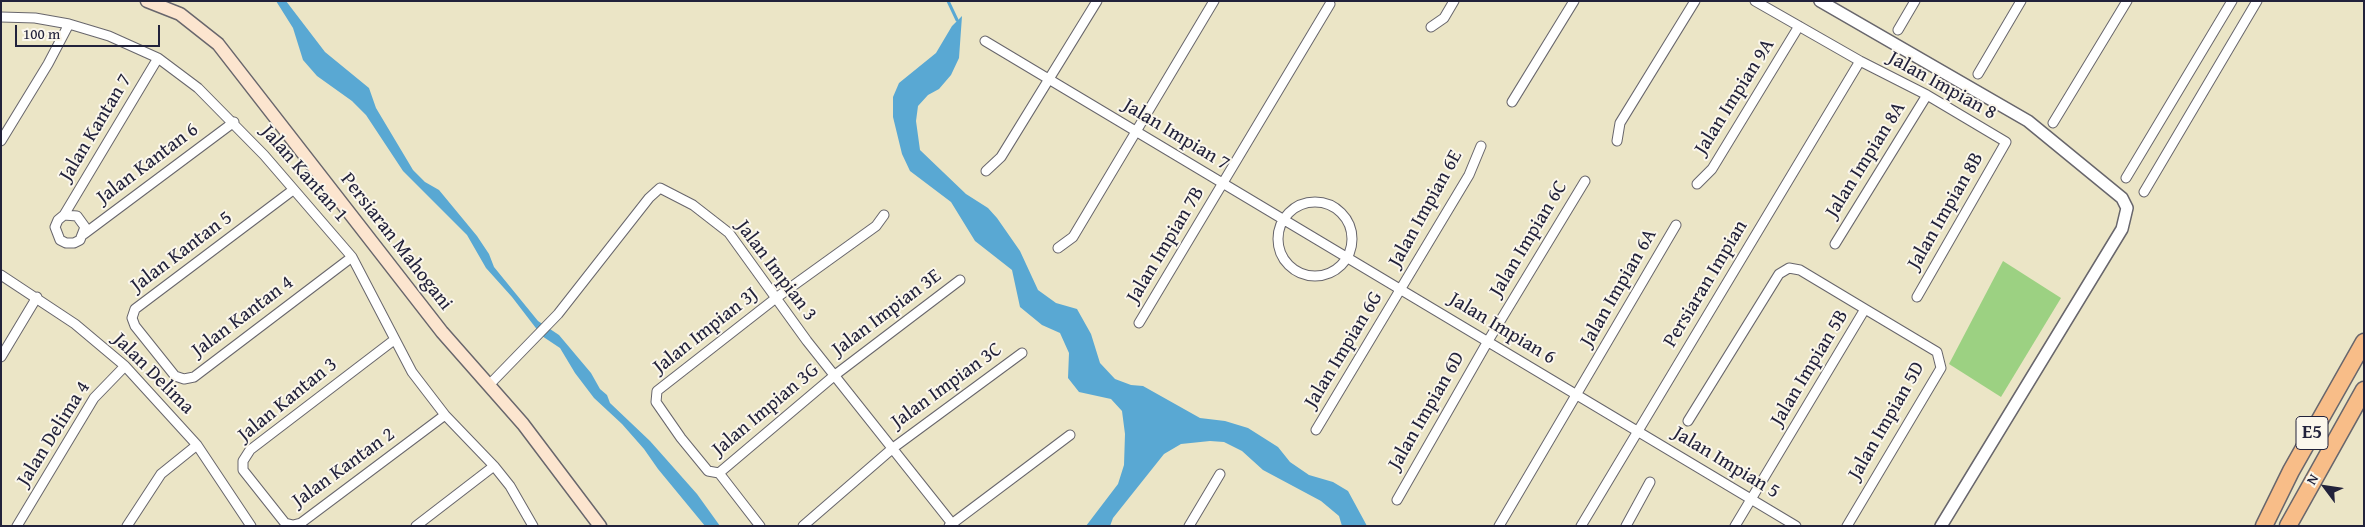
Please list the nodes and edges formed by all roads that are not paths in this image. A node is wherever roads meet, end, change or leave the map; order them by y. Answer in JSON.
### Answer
{"nodes":[{"id":1,"x":147,"y":1,"type":"edge"},
{"id":2,"x":1096,"y":1,"type":"edge"},
{"id":3,"x":1214,"y":1,"type":"edge"},
{"id":4,"x":1454,"y":1,"type":"edge"},
{"id":5,"x":1574,"y":1,"type":"edge"},
{"id":6,"x":1695,"y":1,"type":"edge"},
{"id":7,"x":1755,"y":1,"type":"edge"},
{"id":8,"x":1820,"y":1,"type":"edge"},
{"id":9,"x":1915,"y":1,"type":"edge"},
{"id":10,"x":2021,"y":1,"type":"edge"},
{"id":11,"x":2126,"y":1,"type":"edge"},
{"id":12,"x":2232,"y":1,"type":"edge"},
{"id":13,"x":2257,"y":1,"type":"edge"},
{"id":14,"x":1330,"y":4,"type":"dead end"},
{"id":15,"x":1,"y":17,"type":"edge"},
{"id":16,"x":69,"y":24,"type":"junction"},
{"id":17,"x":1799,"y":26,"type":"junction"},
{"id":18,"x":1431,"y":27,"type":"dead end"},
{"id":19,"x":1898,"y":30,"type":"dead end"},
{"id":20,"x":984,"y":41,"type":"dead end"},
{"id":21,"x":158,"y":58,"type":"junction"},
{"id":22,"x":1860,"y":61,"type":"junction"},
{"id":23,"x":1978,"y":74,"type":"dead end"},
{"id":24,"x":1050,"y":80,"type":"junction"},
{"id":25,"x":1927,"y":95,"type":"junction"},
{"id":26,"x":1512,"y":102,"type":"dead end"},
{"id":27,"x":234,"y":122,"type":"junction"},
{"id":28,"x":2053,"y":123,"type":"dead end"},
{"id":29,"x":1136,"y":132,"type":"junction"},
{"id":30,"x":1,"y":141,"type":"edge"},
{"id":31,"x":1616,"y":141,"type":"dead end"},
{"id":32,"x":2006,"y":142,"type":"joint"},
{"id":33,"x":1481,"y":146,"type":"dead end"},
{"id":34,"x":986,"y":170,"type":"dead end"},
{"id":35,"x":2126,"y":178,"type":"dead end"},
{"id":36,"x":1585,"y":181,"type":"dead end"},
{"id":37,"x":1223,"y":184,"type":"junction"},
{"id":38,"x":1697,"y":184,"type":"dead end"},
{"id":39,"x":293,"y":190,"type":"junction"},
{"id":40,"x":2144,"y":192,"type":"dead end"},
{"id":41,"x":64,"y":215,"type":"junction"},
{"id":42,"x":884,"y":215,"type":"dead end"},
{"id":43,"x":1283,"y":220,"type":"junction"},
{"id":44,"x":1676,"y":225,"type":"dead end"},
{"id":45,"x":84,"y":234,"type":"junction"},
{"id":46,"x":1835,"y":244,"type":"dead end"},
{"id":47,"x":1058,"y":248,"type":"dead end"},
{"id":48,"x":352,"y":257,"type":"junction"},
{"id":49,"x":1347,"y":258,"type":"junction"},
{"id":50,"x":1,"y":275,"type":"edge"},
{"id":51,"x":960,"y":280,"type":"dead end"},
{"id":52,"x":1401,"y":289,"type":"junction"},
{"id":53,"x":37,"y":297,"type":"junction"},
{"id":54,"x":1917,"y":297,"type":"dead end"},
{"id":55,"x":776,"y":298,"type":"junction"},
{"id":56,"x":1865,"y":309,"type":"junction"},
{"id":57,"x":1139,"y":323,"type":"dead end"},
{"id":58,"x":394,"y":340,"type":"junction"},
{"id":59,"x":1488,"y":341,"type":"junction"},
{"id":60,"x":2364,"y":342,"type":"edge"},
{"id":61,"x":1022,"y":353,"type":"dead end"},
{"id":62,"x":157,"y":354,"type":"joint"},
{"id":63,"x":1,"y":357,"type":"edge"},
{"id":64,"x":125,"y":366,"type":"junction"},
{"id":65,"x":836,"y":375,"type":"junction"},
{"id":66,"x":490,"y":384,"type":"junction"},
{"id":67,"x":2362,"y":392,"type":"edge"},
{"id":68,"x":1576,"y":394,"type":"junction"},
{"id":69,"x":445,"y":415,"type":"junction"},
{"id":70,"x":1688,"y":421,"type":"dead end"},
{"id":71,"x":1316,"y":430,"type":"dead end"},
{"id":72,"x":1638,"y":431,"type":"junction"},
{"id":73,"x":1070,"y":434,"type":"dead end"},
{"id":74,"x":198,"y":445,"type":"junction"},
{"id":75,"x":893,"y":448,"type":"junction"},
{"id":76,"x":494,"y":466,"type":"junction"},
{"id":77,"x":719,"y":473,"type":"junction"},
{"id":78,"x":1220,"y":474,"type":"dead end"},
{"id":79,"x":1650,"y":482,"type":"dead end"},
{"id":80,"x":1752,"y":498,"type":"junction"},
{"id":81,"x":267,"y":500,"type":"joint"},
{"id":82,"x":1397,"y":500,"type":"dead end"},
{"id":83,"x":951,"y":525,"type":"edge"},
{"id":84,"x":18,"y":526,"type":"edge"},
{"id":85,"x":127,"y":526,"type":"edge"},
{"id":86,"x":251,"y":526,"type":"edge"},
{"id":87,"x":416,"y":526,"type":"edge"},
{"id":88,"x":533,"y":526,"type":"edge"},
{"id":89,"x":600,"y":526,"type":"edge"},
{"id":90,"x":760,"y":526,"type":"edge"},
{"id":91,"x":803,"y":526,"type":"edge"},
{"id":92,"x":1189,"y":526,"type":"edge"},
{"id":93,"x":1499,"y":526,"type":"edge"},
{"id":94,"x":1581,"y":526,"type":"edge"},
{"id":95,"x":1626,"y":526,"type":"edge"},
{"id":96,"x":1735,"y":526,"type":"edge"},
{"id":97,"x":1796,"y":526,"type":"edge"},
{"id":98,"x":1847,"y":526,"type":"edge"},
{"id":99,"x":1941,"y":526,"type":"edge"},
{"id":100,"x":2264,"y":526,"type":"edge"},
{"id":101,"x":2288,"y":526,"type":"edge"},
{"id":102,"x":2301,"y":526,"type":"edge"}],
"edges":[{"from":1,"to":66,"type":"main road","name":"Persiaran Mahogani"},
{"from":2,"to":24,"type":"street"},
{"from":3,"to":29,"type":"street"},
{"from":4,"to":18,"type":"street"},
{"from":5,"to":26,"type":"street"},
{"from":6,"to":31,"type":"street"},
{"from":7,"to":17,"type":"street","name":"Jalan Impian 8"},
{"from":8,"to":99,"type":"street"},
{"from":9,"to":19,"type":"street"},
{"from":10,"to":23,"type":"street"},
{"from":11,"to":28,"type":"street"},
{"from":12,"to":35,"type":"street"},
{"from":13,"to":40,"type":"street"},
{"from":14,"to":37,"type":"street","name":"Jalan Impian 7B"},
{"from":15,"to":16,"type":"street","name":"Jalan Kantan 1"},
{"from":16,"to":21,"type":"street","name":"Jalan Kantan 1"},
{"from":16,"to":30,"type":"street"},
{"from":17,"to":22,"type":"street","name":"Jalan Impian 8"},
{"from":17,"to":38,"type":"street","name":"Jalan Impian 9A"},
{"from":20,"to":24,"type":"street","name":"Jalan Impian 7"},
{"from":21,"to":27,"type":"street","name":"Jalan Kantan 1"},
{"from":21,"to":41,"type":"street","name":"Jalan Kantan 7"},
{"from":22,"to":25,"type":"street","name":"Jalan Impian 8"},
{"from":22,"to":72,"type":"street","name":"Persiaran Impian"},
{"from":24,"to":29,"type":"street","name":"Jalan Impian 7"},
{"from":24,"to":34,"type":"street"},
{"from":25,"to":32,"type":"street","name":"Jalan Impian 8"},
{"from":25,"to":46,"type":"street","name":"Jalan Impian 8A"},
{"from":27,"to":39,"type":"street","name":"Jalan Kantan 1"},
{"from":27,"to":45,"type":"street","name":"Jalan Kantan 6"},
{"from":29,"to":37,"type":"street","name":"Jalan Impian 7"},
{"from":29,"to":47,"type":"street"},
{"from":32,"to":54,"type":"street","name":"Jalan Impian 8B"},
{"from":33,"to":52,"type":"street","name":"Jalan Impian 6E"},
{"from":36,"to":59,"type":"street","name":"Jalan Impian 6C"},
{"from":37,"to":43,"type":"street","name":"Jalan Impian 7"},
{"from":37,"to":57,"type":"street","name":"Jalan Impian 7B"},
{"from":39,"to":48,"type":"street","name":"Jalan Kantan 1"},
{"from":39,"to":62,"type":"street","name":"Jalan Kantan 5"},
{"from":41,"to":45,"type":"street"},
{"from":41,"to":45,"type":"street"},
{"from":42,"to":55,"type":"street","name":"Jalan Impian 3J"},
{"from":43,"to":49,"type":"street","name":"Jalan Impian 7"},
{"from":43,"to":49,"type":"street"},
{"from":43,"to":49,"type":"street"},
{"from":44,"to":68,"type":"street","name":"Jalan Impian 6A"},
{"from":48,"to":58,"type":"street","name":"Jalan Kantan 1"},
{"from":48,"to":62,"type":"street","name":"Jalan Kantan 4"},
{"from":49,"to":52,"type":"street","name":"Jalan Impian 6"},
{"from":50,"to":53,"type":"street","name":"Jalan Delima"},
{"from":51,"to":65,"type":"street","name":"Jalan Impian 3E"},
{"from":52,"to":59,"type":"street","name":"Jalan Impian 6"},
{"from":52,"to":71,"type":"street","name":"Jalan Impian 6G"},
{"from":53,"to":63,"type":"street"},
{"from":53,"to":64,"type":"street","name":"Jalan Delima"},
{"from":55,"to":65,"type":"street","name":"Jalan Impian 3"},
{"from":55,"to":66,"type":"street","name":"Jalan Impian 3"},
{"from":55,"to":77,"type":"street","name":"Jalan Impian 3J"},
{"from":56,"to":70,"type":"street","name":"Jalan Impian 5B"},
{"from":56,"to":80,"type":"street","name":"Jalan Impian 5B"},
{"from":56,"to":98,"type":"street","name":"Jalan Impian 5D"},
{"from":58,"to":69,"type":"street","name":"Jalan Kantan 1"},
{"from":58,"to":81,"type":"street","name":"Jalan Kantan 3"},
{"from":59,"to":68,"type":"street","name":"Jalan Impian 6"},
{"from":59,"to":82,"type":"street","name":"Jalan Impian 6D"},
{"from":60,"to":100,"type":"highway","number":"E5"},
{"from":61,"to":75,"type":"street","name":"Jalan Impian 3C"},
{"from":64,"to":74,"type":"street","name":"Jalan Delima"},
{"from":64,"to":84,"type":"street","name":"Jalan Delima 4"},
{"from":65,"to":75,"type":"street","name":"Jalan Impian 3"},
{"from":65,"to":77,"type":"street","name":"Jalan Impian 3G"},
{"from":66,"to":89,"type":"main road","name":"Persiaran Mahogani"},
{"from":67,"to":101,"type":"highway","number":"E5"},
{"from":67,"to":102,"type":"highway"},
{"from":68,"to":72,"type":"street","name":"Jalan Impian 6"},
{"from":68,"to":93,"type":"street","name":"Jalan Impian 6A"},
{"from":69,"to":76,"type":"street","name":"Jalan Kantan 1"},
{"from":69,"to":81,"type":"street","name":"Jalan Kantan 2"},
{"from":72,"to":80,"type":"street","name":"Jalan Impian 5"},
{"from":72,"to":94,"type":"street","name":"Persiaran Impian"},
{"from":73,"to":83,"type":"street"},
{"from":74,"to":85,"type":"street"},
{"from":74,"to":86,"type":"street","name":"Jalan Delima"},
{"from":75,"to":83,"type":"street","name":"Jalan Impian 3"},
{"from":75,"to":91,"type":"street","name":"Jalan Impian 3C"},
{"from":76,"to":87,"type":"street"},
{"from":76,"to":88,"type":"street","name":"Jalan Kantan 1"},
{"from":77,"to":90,"type":"street"},
{"from":78,"to":92,"type":"street"},
{"from":79,"to":95,"type":"street"},
{"from":80,"to":96,"type":"street","name":"Jalan Impian 5B"},
{"from":80,"to":97,"type":"street","name":"Jalan Impian 5"}]}
